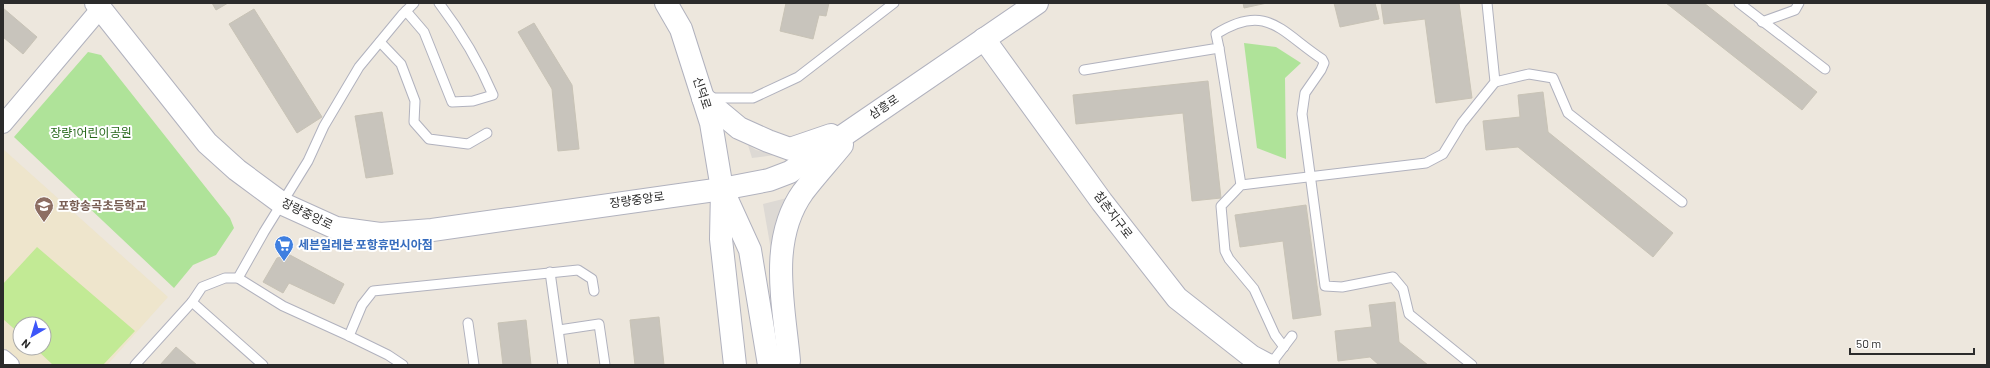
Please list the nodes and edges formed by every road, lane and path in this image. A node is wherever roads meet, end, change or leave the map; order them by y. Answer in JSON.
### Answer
{"nodes":[{"id":1,"x":414,"y":3,"type":"edge"},
{"id":2,"x":439,"y":3,"type":"edge"},
{"id":3,"x":666,"y":3,"type":"edge"},
{"id":4,"x":894,"y":3,"type":"edge"},
{"id":5,"x":1037,"y":3,"type":"edge"},
{"id":6,"x":1487,"y":3,"type":"edge"},
{"id":7,"x":1739,"y":3,"type":"edge"},
{"id":8,"x":1799,"y":3,"type":"edge"},
{"id":9,"x":98,"y":6,"type":"edge"},
{"id":10,"x":406,"y":11,"type":"junction"},
{"id":11,"x":1762,"y":22,"type":"junction"},
{"id":12,"x":984,"y":39,"type":"junction"},
{"id":13,"x":380,"y":42,"type":"junction"},
{"id":14,"x":1219,"y":48,"type":"junction"},
{"id":15,"x":1084,"y":70,"type":"dead end"},
{"id":16,"x":1825,"y":70,"type":"dead end"},
{"id":17,"x":1495,"y":82,"type":"junction"},
{"id":18,"x":703,"y":98,"type":"junction"},
{"id":19,"x":3,"y":124,"type":"edge"},
{"id":20,"x":858,"y":125,"type":"junction"},
{"id":21,"x":487,"y":133,"type":"dead end"},
{"id":22,"x":1311,"y":175,"type":"junction"},
{"id":23,"x":1241,"y":185,"type":"junction"},
{"id":24,"x":722,"y":188,"type":"junction"},
{"id":25,"x":1682,"y":202,"type":"dead end"},
{"id":26,"x":283,"y":204,"type":"junction"},
{"id":27,"x":550,"y":272,"type":"junction"},
{"id":28,"x":238,"y":278,"type":"junction"},
{"id":29,"x":594,"y":291,"type":"dead end"},
{"id":30,"x":192,"y":302,"type":"junction"},
{"id":31,"x":468,"y":323,"type":"dead end"},
{"id":32,"x":559,"y":330,"type":"junction"},
{"id":33,"x":349,"y":336,"type":"junction"},
{"id":34,"x":1292,"y":336,"type":"dead end"},
{"id":35,"x":1284,"y":347,"type":"junction"},
{"id":36,"x":3,"y":359,"type":"edge"},
{"id":37,"x":10,"y":365,"type":"edge"},
{"id":38,"x":135,"y":365,"type":"edge"},
{"id":39,"x":263,"y":365,"type":"edge"},
{"id":40,"x":403,"y":365,"type":"edge"},
{"id":41,"x":474,"y":365,"type":"edge"},
{"id":42,"x":563,"y":365,"type":"edge"},
{"id":43,"x":605,"y":365,"type":"edge"},
{"id":44,"x":735,"y":365,"type":"edge"},
{"id":45,"x":769,"y":365,"type":"edge"},
{"id":46,"x":787,"y":365,"type":"edge"},
{"id":47,"x":1269,"y":365,"type":"edge"},
{"id":48,"x":1472,"y":365,"type":"edge"}],
"edges":[{"from":1,"to":10,"type":"lane"},
{"from":2,"to":10,"type":"lane"},
{"from":3,"to":18,"type":"main road","name":"신덕로"},
{"from":4,"to":18,"type":"lane"},
{"from":5,"to":12,"type":"main road","name":"삼흥로"},
{"from":6,"to":17,"type":"lane"},
{"from":7,"to":11,"type":"lane"},
{"from":8,"to":11,"type":"lane"},
{"from":9,"to":19,"type":"street"},
{"from":9,"to":26,"type":"main road","name":"장량중앙로"},
{"from":10,"to":13,"type":"lane"},
{"from":11,"to":16,"type":"lane"},
{"from":12,"to":20,"type":"main road","name":"삼흥로"},
{"from":12,"to":47,"type":"main road","name":"침촌지구로"},
{"from":13,"to":21,"type":"lane"},
{"from":13,"to":26,"type":"lane"},
{"from":14,"to":15,"type":"lane"},
{"from":14,"to":22,"type":"lane"},
{"from":14,"to":23,"type":"lane"},
{"from":17,"to":22,"type":"lane"},
{"from":17,"to":25,"type":"lane"},
{"from":18,"to":20,"type":"main road"},
{"from":18,"to":24,"type":"main road","name":"신덕로"},
{"from":20,"to":24,"type":"main road","name":"삼흥로"},
{"from":20,"to":46,"type":"main road"},
{"from":22,"to":23,"type":"lane"},
{"from":22,"to":48,"type":"lane"},
{"from":23,"to":35,"type":"lane"},
{"from":24,"to":26,"type":"main road","name":"장량중앙로"},
{"from":24,"to":44,"type":"main road"},
{"from":24,"to":45,"type":"main road"},
{"from":26,"to":28,"type":"lane"},
{"from":27,"to":29,"type":"lane"},
{"from":27,"to":32,"type":"lane"},
{"from":27,"to":33,"type":"lane"},
{"from":28,"to":30,"type":"lane"},
{"from":28,"to":33,"type":"lane"},
{"from":30,"to":38,"type":"lane"},
{"from":30,"to":39,"type":"lane"},
{"from":31,"to":41,"type":"lane"},
{"from":32,"to":42,"type":"lane"},
{"from":32,"to":43,"type":"lane"},
{"from":33,"to":40,"type":"lane"},
{"from":34,"to":35,"type":"lane"},
{"from":35,"to":47,"type":"lane"},
{"from":36,"to":37,"type":"street"}]}
